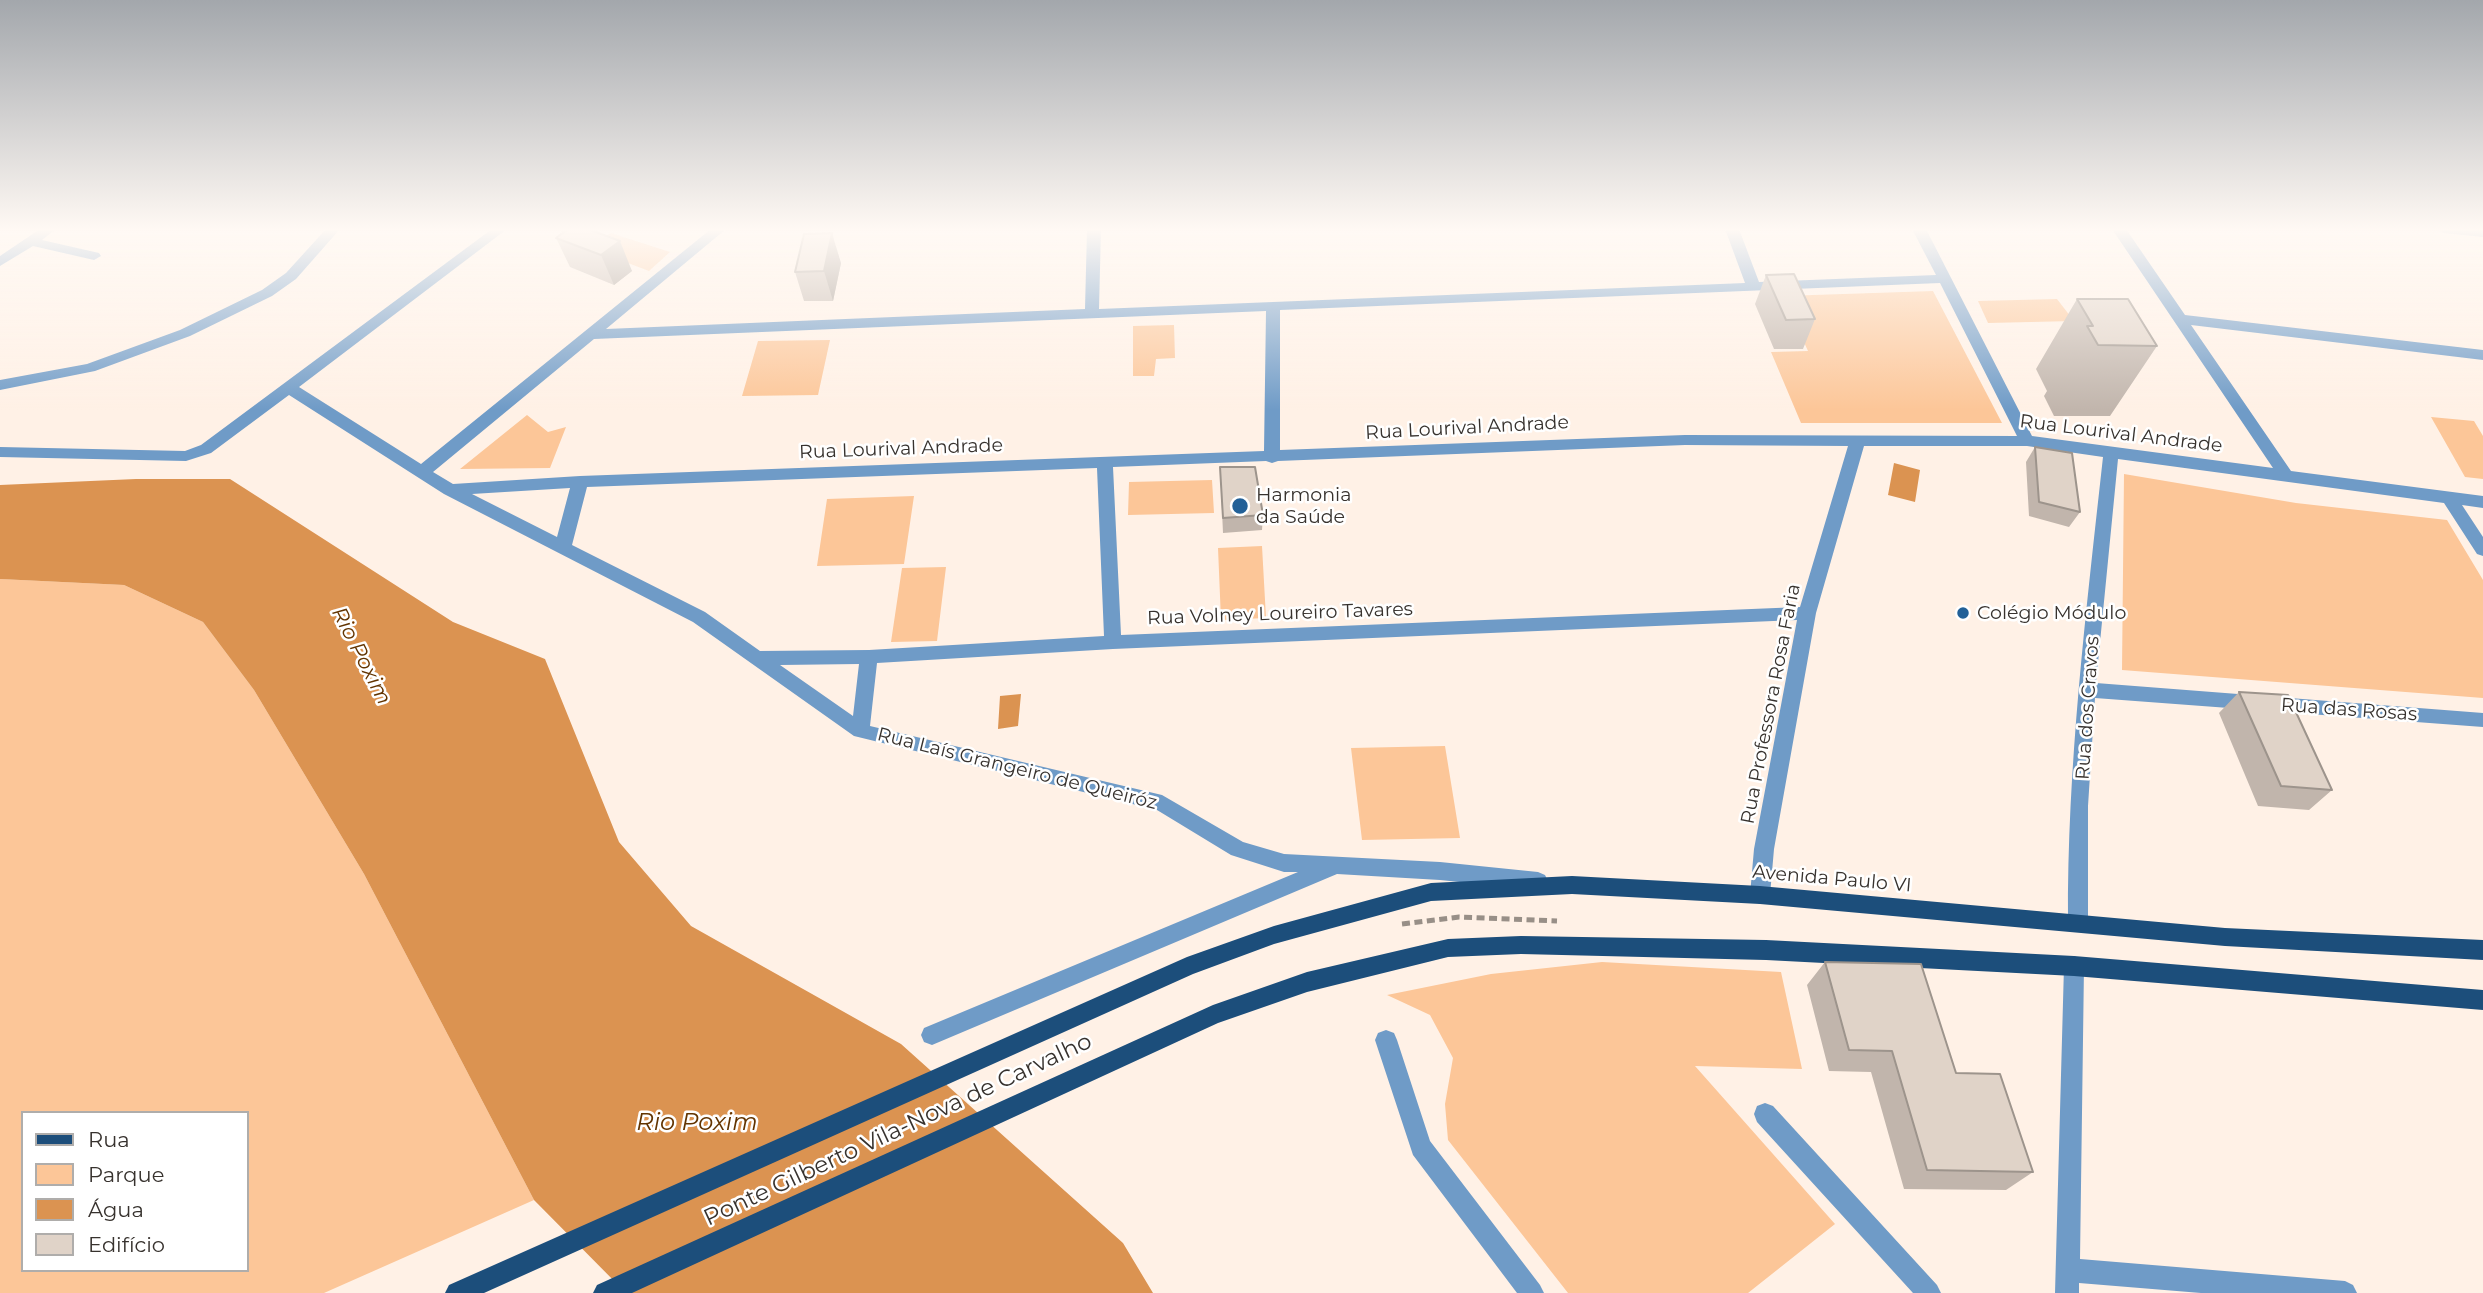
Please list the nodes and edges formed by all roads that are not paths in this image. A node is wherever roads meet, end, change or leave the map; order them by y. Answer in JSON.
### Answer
{"nodes":[{"id":1,"x":272,"y":289,"type":"edge"},
{"id":2,"x":420,"y":289,"type":"edge"},
{"id":3,"x":647,"y":289,"type":"edge"},
{"id":4,"x":1093,"y":289,"type":"edge"},
{"id":5,"x":1666,"y":289,"type":"edge"},
{"id":6,"x":1948,"y":289,"type":"edge"},
{"id":7,"x":2159,"y":289,"type":"edge"},
{"id":8,"x":1273,"y":309,"type":"junction"},
{"id":9,"x":1092,"y":315,"type":"junction"},
{"id":10,"x":2179,"y":319,"type":"junction"},
{"id":11,"x":593,"y":334,"type":"junction"},
{"id":12,"x":2483,"y":355,"type":"edge"},
{"id":13,"x":0,"y":385,"type":"edge"},
{"id":14,"x":291,"y":388,"type":"junction"},
{"id":15,"x":2027,"y":441,"type":"junction"},
{"id":16,"x":1857,"y":442,"type":"junction"},
{"id":17,"x":2111,"y":451,"type":"junction"},
{"id":18,"x":0,"y":452,"type":"edge"},
{"id":19,"x":1272,"y":458,"type":"junction"},
{"id":20,"x":1105,"y":463,"type":"junction"},
{"id":21,"x":422,"y":472,"type":"junction"},
{"id":22,"x":2288,"y":478,"type":"junction"},
{"id":23,"x":580,"y":482,"type":"junction"},
{"id":24,"x":450,"y":490,"type":"junction"},
{"id":25,"x":2448,"y":496,"type":"junction"},
{"id":26,"x":2483,"y":502,"type":"edge"},
{"id":27,"x":563,"y":547,"type":"junction"},
{"id":28,"x":2483,"y":550,"type":"edge"},
{"id":29,"x":1807,"y":613,"type":"junction"},
{"id":30,"x":1113,"y":642,"type":"junction"},
{"id":31,"x":869,"y":657,"type":"junction"},
{"id":32,"x":755,"y":658,"type":"junction"},
{"id":33,"x":2089,"y":690,"type":"junction"},
{"id":34,"x":2483,"y":720,"type":"edge"},
{"id":35,"x":860,"y":732,"type":"junction"},
{"id":36,"x":1337,"y":866,"type":"junction"},
{"id":37,"x":1572,"y":885,"type":"junction"},
{"id":38,"x":1760,"y":895,"type":"junction"},
{"id":39,"x":2078,"y":923,"type":"junction"},
{"id":40,"x":2483,"y":950,"type":"edge"},
{"id":41,"x":1187,"y":967,"type":"joint"},
{"id":42,"x":2074,"y":967,"type":"junction"},
{"id":43,"x":2483,"y":1000,"type":"edge"},
{"id":44,"x":932,"y":1035,"type":"dead end"},
{"id":45,"x":1386,"y":1040,"type":"dead end"},
{"id":46,"x":1765,"y":1114,"type":"dead end"},
{"id":47,"x":2068,"y":1282,"type":"edge"},
{"id":48,"x":457,"y":1293,"type":"edge"},
{"id":49,"x":605,"y":1293,"type":"edge"},
{"id":50,"x":1532,"y":1293,"type":"edge"},
{"id":51,"x":1929,"y":1293,"type":"edge"},
{"id":52,"x":2345,"y":1293,"type":"edge"}],
"edges":[{"from":1,"to":13,"type":"street"},
{"from":2,"to":14,"type":"street"},
{"from":3,"to":11,"type":"street"},
{"from":4,"to":9,"type":"street"},
{"from":5,"to":8,"type":"street"},
{"from":6,"to":15,"type":"street"},
{"from":7,"to":10,"type":"street"},
{"from":8,"to":9,"type":"street"},
{"from":8,"to":19,"type":"street"},
{"from":9,"to":11,"type":"street"},
{"from":10,"to":12,"type":"street"},
{"from":10,"to":22,"type":"street"},
{"from":11,"to":21,"type":"street"},
{"from":14,"to":18,"type":"street"},
{"from":14,"to":21,"type":"street","name":"Rua Laís Grangeiro de Queiróz"},
{"from":15,"to":16,"type":"street","name":"Rua Lourival Andrade"},
{"from":15,"to":17,"type":"street","name":"Rua Lourival Andrade"},
{"from":16,"to":19,"type":"street","name":"Rua Lourival Andrade"},
{"from":16,"to":29,"type":"street","name":"Rua Professora Rosa Faria"},
{"from":17,"to":22,"type":"street","name":"Rua Lourival Andrade"},
{"from":17,"to":33,"type":"street","name":"Rua dos Cravos"},
{"from":19,"to":20,"type":"street","name":"Rua Lourival Andrade"},
{"from":20,"to":23,"type":"street","name":"Rua Lourival Andrade"},
{"from":20,"to":30,"type":"street"},
{"from":21,"to":24,"type":"street","name":"Rua Laís Grangeiro de Queiróz"},
{"from":22,"to":25,"type":"street","name":"Rua Lourival Andrade"},
{"from":23,"to":24,"type":"street","name":"Rua Lourival Andrade"},
{"from":23,"to":27,"type":"street"},
{"from":24,"to":27,"type":"street","name":"Rua Laís Grangeiro de Queiróz"},
{"from":25,"to":26,"type":"street","name":"Rua Lourival Andrade"},
{"from":25,"to":28,"type":"street"},
{"from":27,"to":32,"type":"street","name":"Rua Laís Grangeiro de Queiróz"},
{"from":29,"to":30,"type":"street","name":"Rua Volney Loureiro Tavares"},
{"from":29,"to":38,"type":"street","name":"Rua Professora Rosa Faria"},
{"from":30,"to":31,"type":"street","name":"Rua Volney Loureiro Tavares"},
{"from":31,"to":32,"type":"street","name":"Rua Volney Loureiro Tavares"},
{"from":31,"to":35,"type":"street"},
{"from":32,"to":35,"type":"street","name":"Rua Laís Grangeiro de Queiróz"},
{"from":33,"to":34,"type":"street","name":"Rua das Rosas"},
{"from":33,"to":39,"type":"street","name":"Rua dos Cravos"},
{"from":35,"to":36,"type":"street","name":"Rua Laís Grangeiro de Queiróz"},
{"from":36,"to":37,"type":"street","name":"Rua Laís Grangeiro de Queiróz"},
{"from":36,"to":44,"type":"street"},
{"from":37,"to":38,"type":"main road","name":"Avenida Paulo VI"},
{"from":37,"to":41,"type":"main road","name":"Avenida Paulo VI"},
{"from":38,"to":39,"type":"main road","name":"Avenida Paulo VI"},
{"from":39,"to":40,"type":"main road","name":"Avenida Paulo VI"},
{"from":41,"to":48,"type":"main road","name":"Ponte Gilberto Vila-Nova de Carvalho"},
{"from":42,"to":43,"type":"main road"},
{"from":42,"to":47,"type":"street"},
{"from":42,"to":49,"type":"main road","name":"Ponte Gilberto Vila-Nova de Carvalho"},
{"from":45,"to":50,"type":"street"},
{"from":46,"to":51,"type":"street"},
{"from":47,"to":52,"type":"street"}]}
